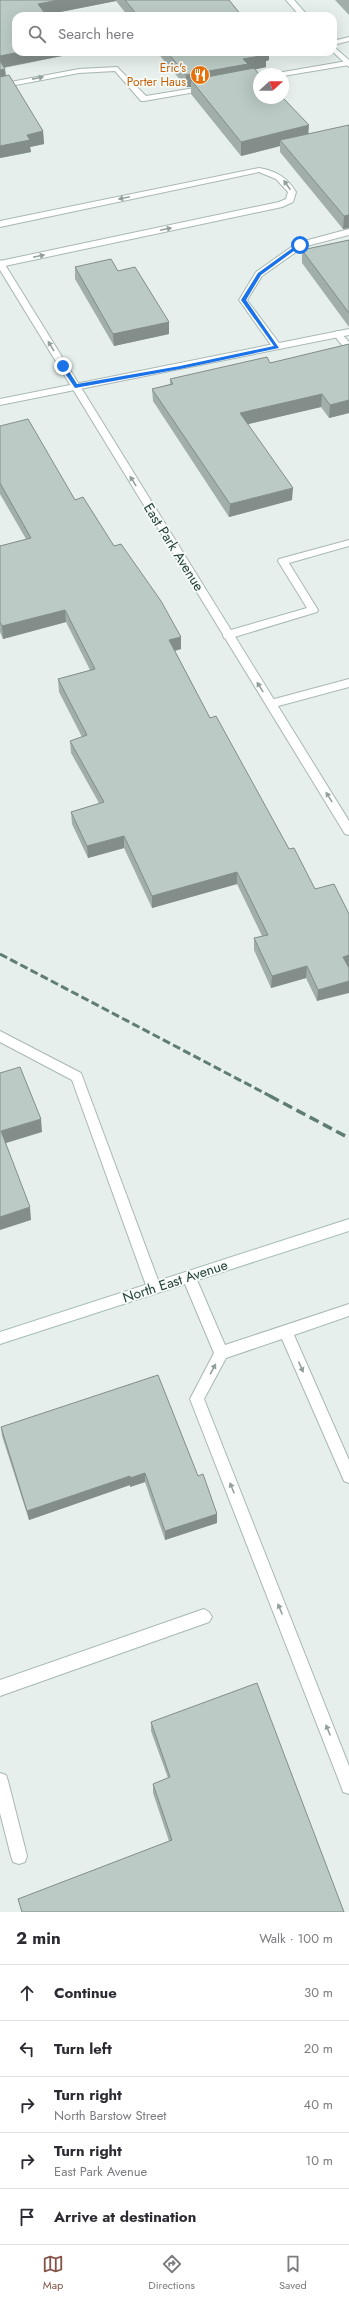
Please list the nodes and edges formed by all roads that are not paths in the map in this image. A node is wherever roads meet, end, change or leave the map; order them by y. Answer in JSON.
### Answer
{"nodes":[{"id":1,"x":290,"y":0,"type":"edge"},
{"id":2,"x":300,"y":12,"type":"edge"},
{"id":3,"x":349,"y":39,"type":"edge"},
{"id":4,"x":337,"y":42,"type":"edge"},
{"id":5,"x":337,"y":52,"type":"edge"},
{"id":6,"x":348,"y":64,"type":"edge"},
{"id":7,"x":289,"y":73,"type":"edge"},
{"id":8,"x":0,"y":86,"type":"edge"},
{"id":9,"x":213,"y":87,"type":"edge"},
{"id":10,"x":0,"y":224,"type":"edge"},
{"id":11,"x":349,"y":232,"type":"edge"},
{"id":12,"x":0,"y":263,"type":"edge"},
{"id":13,"x":349,"y":332,"type":"edge"},
{"id":14,"x":337,"y":334,"type":"junction"},
{"id":15,"x":277,"y":347,"type":"junction"},
{"id":16,"x":349,"y":348,"type":"edge"},
{"id":17,"x":75,"y":386,"type":"junction"},
{"id":18,"x":0,"y":402,"type":"edge"},
{"id":19,"x":349,"y":543,"type":"edge"},
{"id":20,"x":228,"y":635,"type":"junction"},
{"id":21,"x":349,"y":683,"type":"edge"},
{"id":22,"x":271,"y":704,"type":"junction"},
{"id":23,"x":349,"y":831,"type":"edge"},
{"id":24,"x":0,"y":1036,"type":"edge"},
{"id":25,"x":349,"y":1225,"type":"edge"},
{"id":26,"x":189,"y":1277,"type":"junction"},
{"id":27,"x":154,"y":1288,"type":"junction"},
{"id":28,"x":349,"y":1310,"type":"edge"},
{"id":29,"x":285,"y":1331,"type":"junction"},
{"id":30,"x":0,"y":1338,"type":"edge"},
{"id":31,"x":221,"y":1353,"type":"junction"},
{"id":32,"x":349,"y":1476,"type":"edge"},
{"id":33,"x":204,"y":1617,"type":"dead end"},
{"id":34,"x":0,"y":1688,"type":"edge"},
{"id":35,"x":346,"y":1765,"type":"edge"},
{"id":36,"x":0,"y":1781,"type":"edge"},
{"id":37,"x":349,"y":1786,"type":"edge"},
{"id":38,"x":19,"y":1856,"type":"dead end"}],
"edges":[{"from":1,"to":2,"type":"street"},
{"from":3,"to":4,"type":"street"},
{"from":5,"to":6,"type":"street"},
{"from":6,"to":7,"type":"street"},
{"from":8,"to":9,"type":"street","one_way":true},
{"from":12,"to":10,"type":"street","one_way":true},
{"from":11,"to":15,"type":"street"},
{"from":17,"to":12,"type":"street","name":"East Park Avenue","one_way":true},
{"from":13,"to":14,"type":"street"},
{"from":14,"to":15,"type":"street"},
{"from":14,"to":16,"type":"street"},
{"from":15,"to":17,"type":"street"},
{"from":17,"to":18,"type":"street"},
{"from":20,"to":17,"type":"street","name":"East Park Avenue","one_way":true},
{"from":19,"to":20,"type":"street"},
{"from":22,"to":20,"type":"street","name":"East Park Avenue","one_way":true},
{"from":21,"to":22,"type":"street"},
{"from":23,"to":22,"type":"street","name":"East Park Avenue","one_way":true},
{"from":24,"to":27,"type":"street"},
{"from":25,"to":26,"type":"street","name":"North East Avenue"},
{"from":26,"to":27,"type":"street","name":"North East Avenue"},
{"from":26,"to":31,"type":"street"},
{"from":27,"to":30,"type":"street","name":"North East Avenue"},
{"from":28,"to":29,"type":"street"},
{"from":29,"to":31,"type":"street"},
{"from":29,"to":32,"type":"street","one_way":true},
{"from":35,"to":31,"type":"street","one_way":true},
{"from":33,"to":34,"type":"street"},
{"from":35,"to":37,"type":"street"},
{"from":36,"to":38,"type":"street"}]}
